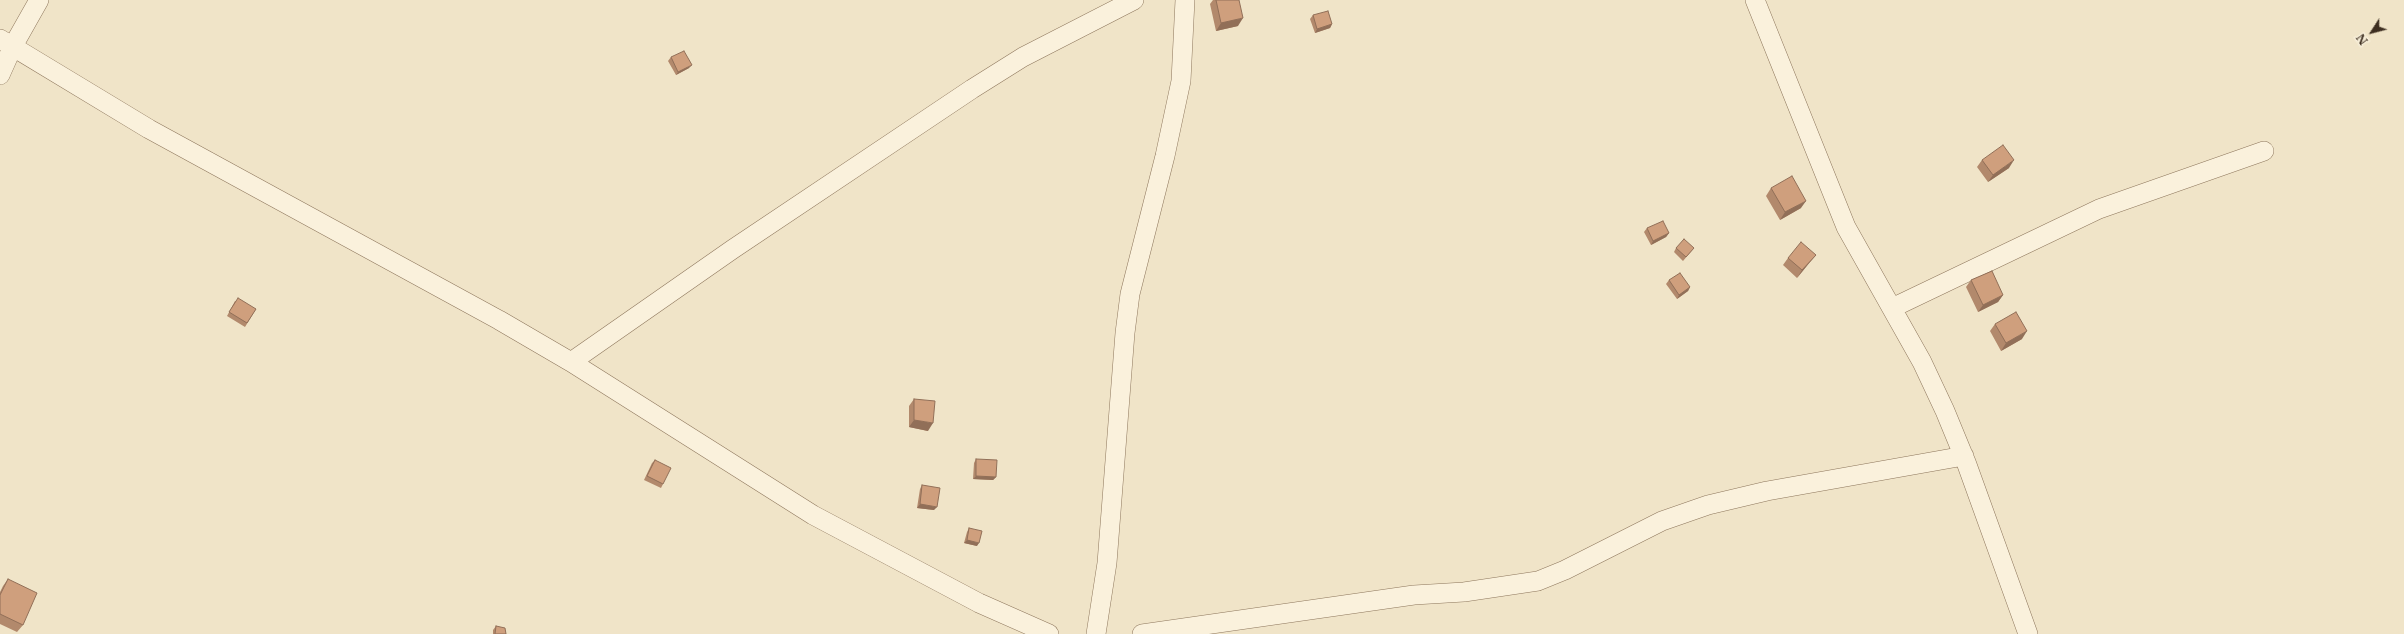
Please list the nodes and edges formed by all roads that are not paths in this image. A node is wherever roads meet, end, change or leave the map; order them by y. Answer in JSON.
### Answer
{"nodes":[{"id":1,"x":40,"y":0,"type":"edge"},
{"id":2,"x":1134,"y":0,"type":"edge"},
{"id":3,"x":1185,"y":0,"type":"edge"},
{"id":4,"x":1755,"y":0,"type":"edge"},
{"id":5,"x":6,"y":42,"type":"edge"},
{"id":6,"x":0,"y":75,"type":"edge"},
{"id":7,"x":2264,"y":151,"type":"dead end"},
{"id":8,"x":1892,"y":308,"type":"junction"},
{"id":9,"x":570,"y":362,"type":"junction"},
{"id":10,"x":1964,"y":456,"type":"junction"},
{"id":11,"x":1049,"y":634,"type":"edge"},
{"id":12,"x":1096,"y":634,"type":"edge"},
{"id":13,"x":1142,"y":634,"type":"edge"},
{"id":14,"x":2028,"y":634,"type":"edge"}],
"edges":[{"from":1,"to":5,"type":"street"},
{"from":2,"to":9,"type":"street"},
{"from":3,"to":12,"type":"street"},
{"from":4,"to":8,"type":"street"},
{"from":5,"to":6,"type":"street"},
{"from":5,"to":9,"type":"street"},
{"from":7,"to":8,"type":"street"},
{"from":8,"to":10,"type":"street"},
{"from":9,"to":11,"type":"street"},
{"from":10,"to":13,"type":"street"},
{"from":10,"to":14,"type":"street"}]}
